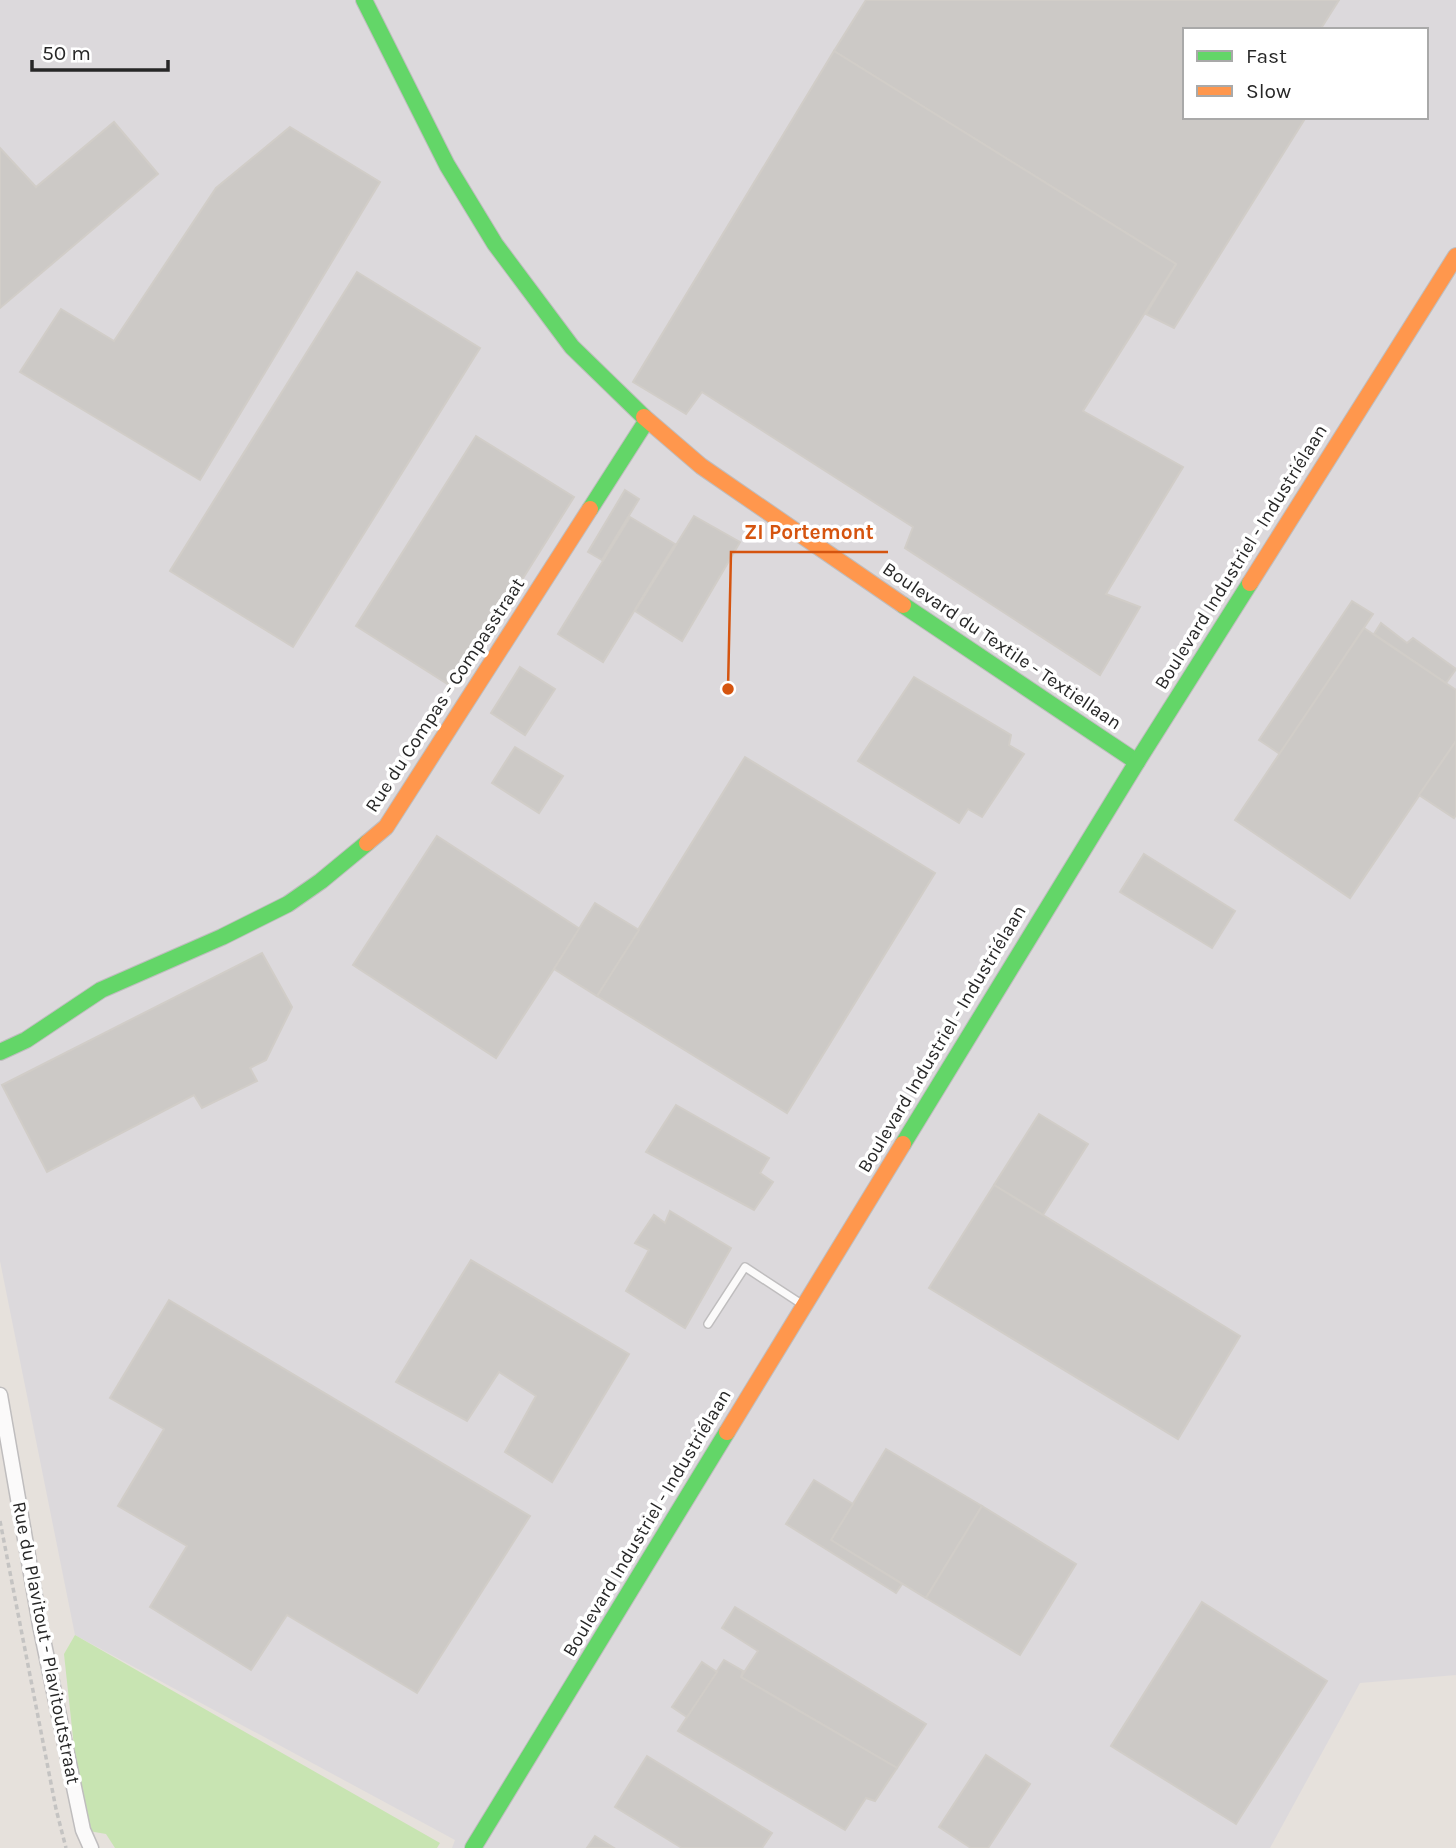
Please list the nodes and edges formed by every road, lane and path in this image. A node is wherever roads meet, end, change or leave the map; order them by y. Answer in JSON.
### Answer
{"nodes":[{"id":1,"x":364,"y":0,"type":"edge"},
{"id":2,"x":1456,"y":256,"type":"edge"},
{"id":3,"x":647,"y":420,"type":"junction"},
{"id":4,"x":1137,"y":762,"type":"junction"},
{"id":5,"x":0,"y":1052,"type":"edge"},
{"id":6,"x":804,"y":1306,"type":"junction"},
{"id":7,"x":708,"y":1324,"type":"dead end"},
{"id":8,"x":0,"y":1395,"type":"edge"},
{"id":9,"x":0,"y":1521,"type":"edge"},
{"id":10,"x":66,"y":1848,"type":"edge"},
{"id":11,"x":91,"y":1848,"type":"edge"},
{"id":12,"x":473,"y":1848,"type":"edge"}],
"edges":[{"from":1,"to":3,"type":"street","name":"Boulevard du Textile - Textiellaan"},
{"from":2,"to":4,"type":"street","name":"Boulevard Industriel - Industriélaan"},
{"from":3,"to":4,"type":"street","name":"Boulevard du Textile - Textiellaan"},
{"from":3,"to":5,"type":"street","name":"Rue du Compas - Compasstraat"},
{"from":4,"to":6,"type":"street","name":"Boulevard Industriel - Industriélaan"},
{"from":6,"to":7,"type":"lane"},
{"from":6,"to":12,"type":"street","name":"Boulevard Industriel - Industriélaan"},
{"from":8,"to":11,"type":"street","name":"Rue du Plavitout - Plavitoutstraat"},
{"from":9,"to":10,"type":"path"}]}
